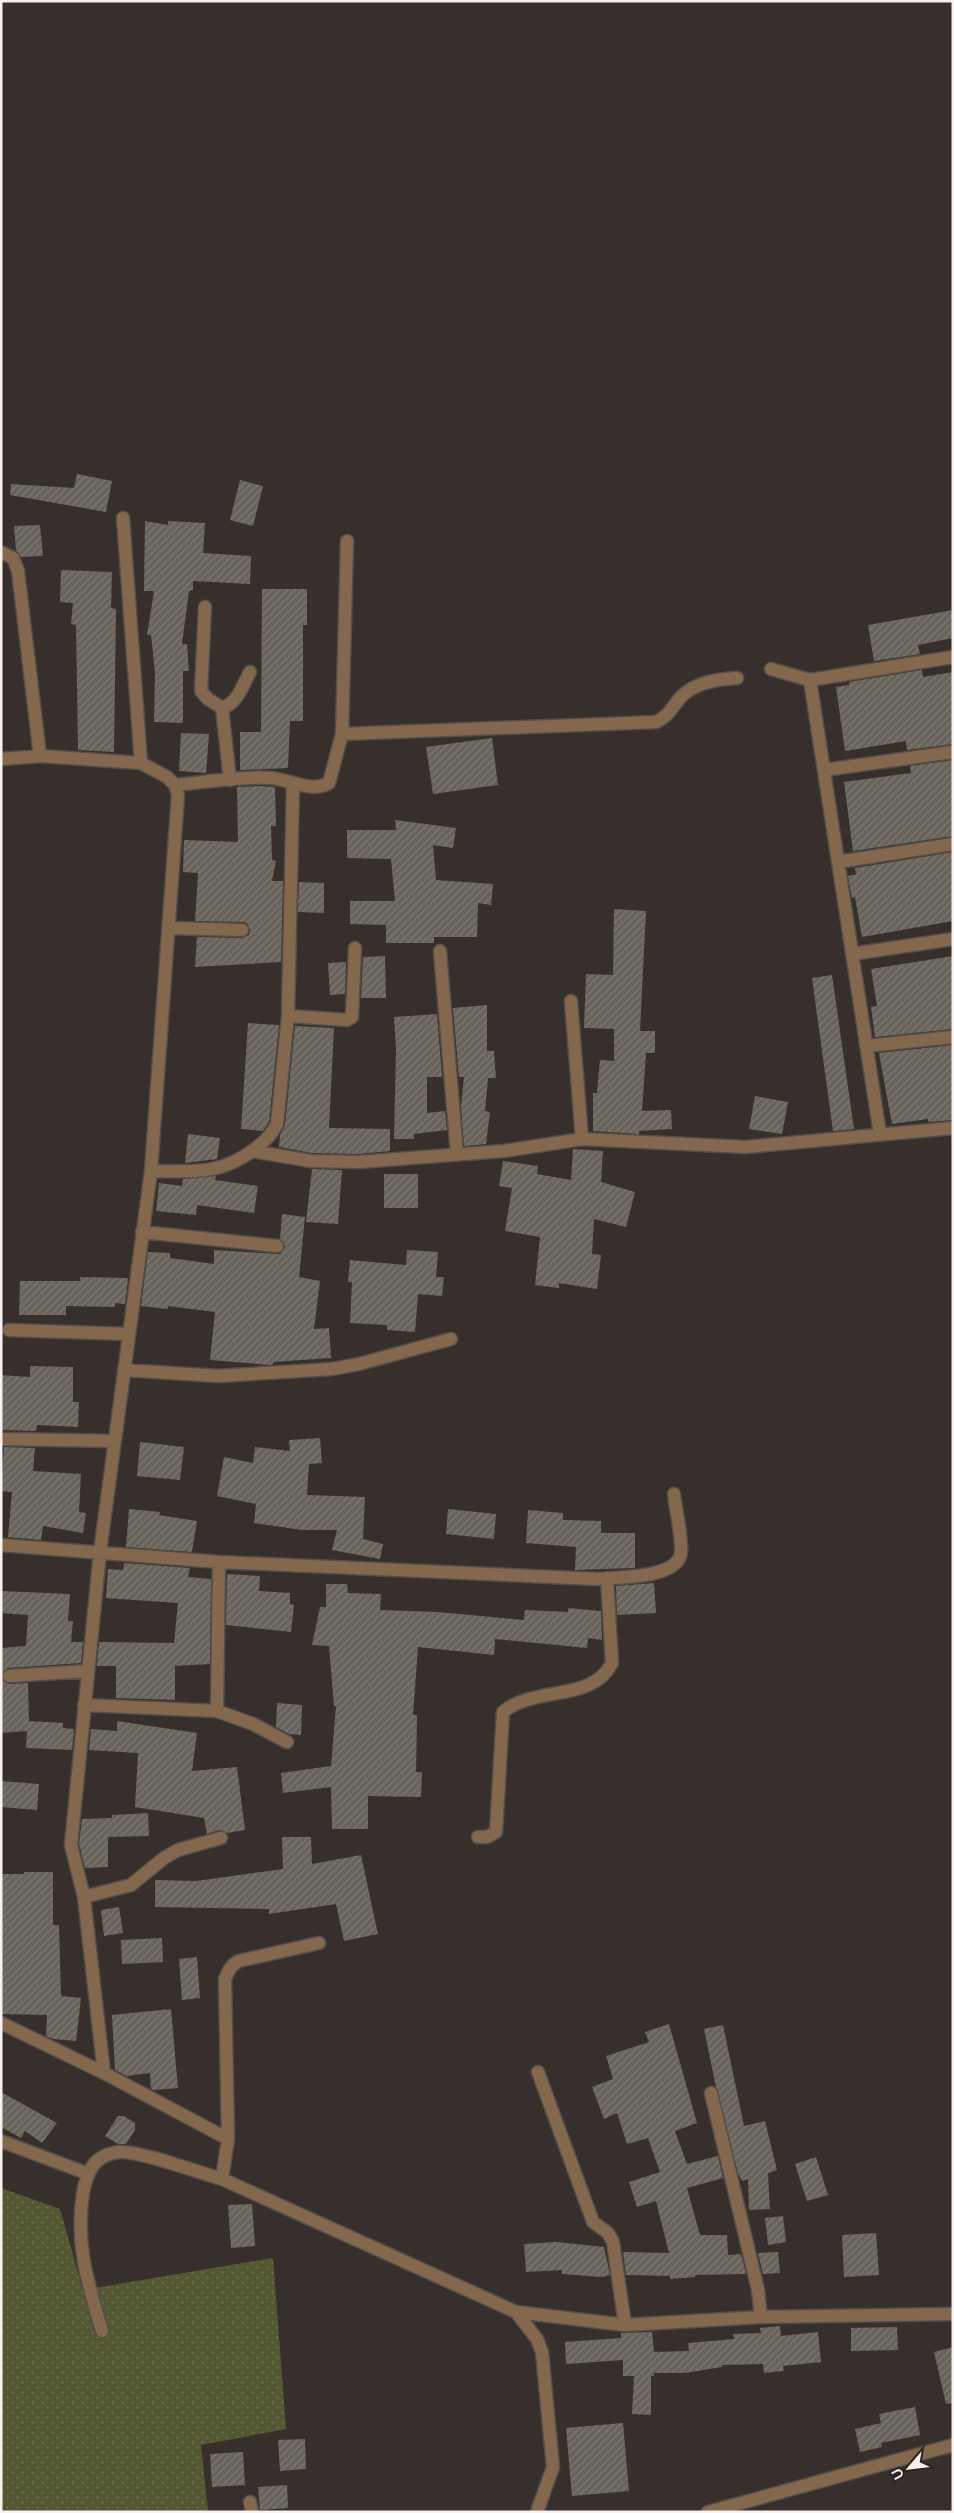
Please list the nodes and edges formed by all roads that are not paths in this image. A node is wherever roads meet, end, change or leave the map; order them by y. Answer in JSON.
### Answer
{"nodes":[{"id":1,"x":123,"y":518,"type":"dead end"},
{"id":2,"x":347,"y":541,"type":"dead end"},
{"id":3,"x":3,"y":553,"type":"dead end"},
{"id":4,"x":205,"y":607,"type":"dead end"},
{"id":5,"x":953,"y":657,"type":"edge"},
{"id":6,"x":772,"y":669,"type":"dead end"},
{"id":7,"x":250,"y":672,"type":"dead end"},
{"id":8,"x":737,"y":678,"type":"dead end"},
{"id":9,"x":810,"y":680,"type":"junction"},
{"id":10,"x":222,"y":708,"type":"junction"},
{"id":11,"x":342,"y":734,"type":"junction"},
{"id":12,"x":953,"y":752,"type":"edge"},
{"id":13,"x":40,"y":756,"type":"junction"},
{"id":14,"x":1,"y":759,"type":"edge"},
{"id":15,"x":141,"y":763,"type":"junction"},
{"id":16,"x":824,"y":770,"type":"junction"},
{"id":17,"x":230,"y":780,"type":"junction"},
{"id":18,"x":293,"y":784,"type":"junction"},
{"id":19,"x":175,"y":785,"type":"junction"},
{"id":20,"x":953,"y":844,"type":"edge"},
{"id":21,"x":838,"y":862,"type":"junction"},
{"id":22,"x":168,"y":928,"type":"junction"},
{"id":23,"x":242,"y":930,"type":"dead end"},
{"id":24,"x":953,"y":939,"type":"edge"},
{"id":25,"x":355,"y":948,"type":"dead end"},
{"id":26,"x":440,"y":951,"type":"dead end"},
{"id":27,"x":852,"y":954,"type":"junction"},
{"id":28,"x":571,"y":1000,"type":"dead end"},
{"id":29,"x":288,"y":1016,"type":"junction"},
{"id":30,"x":953,"y":1037,"type":"edge"},
{"id":31,"x":866,"y":1046,"type":"junction"},
{"id":32,"x":953,"y":1128,"type":"edge"},
{"id":33,"x":880,"y":1134,"type":"junction"},
{"id":34,"x":582,"y":1138,"type":"junction"},
{"id":35,"x":252,"y":1151,"type":"junction"},
{"id":36,"x":457,"y":1154,"type":"junction"},
{"id":37,"x":151,"y":1170,"type":"junction"},
{"id":38,"x":142,"y":1232,"type":"junction"},
{"id":39,"x":277,"y":1246,"type":"dead end"},
{"id":40,"x":9,"y":1330,"type":"dead end"},
{"id":41,"x":129,"y":1334,"type":"junction"},
{"id":42,"x":451,"y":1339,"type":"dead end"},
{"id":43,"x":124,"y":1370,"type":"junction"},
{"id":44,"x":1,"y":1439,"type":"edge"},
{"id":45,"x":115,"y":1441,"type":"junction"},
{"id":46,"x":674,"y":1494,"type":"dead end"},
{"id":47,"x":1,"y":1545,"type":"edge"},
{"id":48,"x":100,"y":1552,"type":"junction"},
{"id":49,"x":219,"y":1562,"type":"junction"},
{"id":50,"x":607,"y":1578,"type":"junction"},
{"id":51,"x":88,"y":1670,"type":"junction"},
{"id":52,"x":9,"y":1676,"type":"dead end"},
{"id":53,"x":84,"y":1704,"type":"junction"},
{"id":54,"x":217,"y":1711,"type":"junction"},
{"id":55,"x":287,"y":1742,"type":"dead end"},
{"id":56,"x":478,"y":1837,"type":"dead end"},
{"id":57,"x":221,"y":1838,"type":"dead end"},
{"id":58,"x":84,"y":1898,"type":"junction"},
{"id":59,"x":319,"y":1943,"type":"dead end"},
{"id":60,"x":1,"y":2023,"type":"edge"},
{"id":61,"x":538,"y":2072,"type":"dead end"},
{"id":62,"x":104,"y":2073,"type":"junction"},
{"id":63,"x":711,"y":2092,"type":"dead end"},
{"id":64,"x":228,"y":2139,"type":"junction"},
{"id":65,"x":1,"y":2141,"type":"edge"},
{"id":66,"x":224,"y":2168,"type":"junction"},
{"id":67,"x":86,"y":2173,"type":"junction"},
{"id":68,"x":516,"y":2312,"type":"junction"},
{"id":69,"x":761,"y":2312,"type":"junction"},
{"id":70,"x":953,"y":2314,"type":"edge"},
{"id":71,"x":625,"y":2326,"type":"junction"},
{"id":72,"x":102,"y":2331,"type":"dead end"},
{"id":73,"x":953,"y":2445,"type":"edge"},
{"id":74,"x":537,"y":2512,"type":"edge"},
{"id":75,"x":708,"y":2512,"type":"edge"}],
"edges":[{"from":1,"to":15,"type":"street"},
{"from":2,"to":11,"type":"street"},
{"from":3,"to":13,"type":"street"},
{"from":4,"to":10,"type":"street"},
{"from":5,"to":9,"type":"street"},
{"from":6,"to":9,"type":"street"},
{"from":7,"to":10,"type":"street"},
{"from":8,"to":11,"type":"street"},
{"from":9,"to":16,"type":"street"},
{"from":10,"to":17,"type":"street"},
{"from":11,"to":18,"type":"street"},
{"from":12,"to":16,"type":"street"},
{"from":13,"to":14,"type":"street"},
{"from":13,"to":15,"type":"street"},
{"from":15,"to":19,"type":"street"},
{"from":16,"to":21,"type":"street"},
{"from":17,"to":18,"type":"street"},
{"from":17,"to":19,"type":"street"},
{"from":18,"to":29,"type":"street"},
{"from":19,"to":22,"type":"street"},
{"from":20,"to":21,"type":"street"},
{"from":21,"to":27,"type":"street"},
{"from":22,"to":23,"type":"street"},
{"from":22,"to":37,"type":"street"},
{"from":24,"to":27,"type":"street"},
{"from":25,"to":29,"type":"street"},
{"from":26,"to":36,"type":"street"},
{"from":27,"to":31,"type":"street"},
{"from":28,"to":34,"type":"street"},
{"from":29,"to":35,"type":"street"},
{"from":30,"to":31,"type":"street"},
{"from":31,"to":33,"type":"street"},
{"from":32,"to":33,"type":"street"},
{"from":33,"to":34,"type":"street"},
{"from":34,"to":36,"type":"street"},
{"from":35,"to":36,"type":"street"},
{"from":35,"to":37,"type":"street"},
{"from":37,"to":38,"type":"street"},
{"from":38,"to":39,"type":"street"},
{"from":38,"to":41,"type":"street"},
{"from":40,"to":41,"type":"street"},
{"from":41,"to":43,"type":"street"},
{"from":42,"to":43,"type":"street"},
{"from":43,"to":45,"type":"street"},
{"from":44,"to":45,"type":"street"},
{"from":45,"to":48,"type":"street"},
{"from":46,"to":50,"type":"street"},
{"from":47,"to":48,"type":"street"},
{"from":48,"to":49,"type":"street"},
{"from":48,"to":51,"type":"street"},
{"from":49,"to":50,"type":"street"},
{"from":49,"to":54,"type":"street"},
{"from":50,"to":56,"type":"street"},
{"from":51,"to":52,"type":"street"},
{"from":51,"to":53,"type":"street"},
{"from":53,"to":54,"type":"street"},
{"from":53,"to":58,"type":"street"},
{"from":54,"to":55,"type":"street"},
{"from":57,"to":58,"type":"street"},
{"from":58,"to":62,"type":"street"},
{"from":59,"to":64,"type":"street"},
{"from":60,"to":62,"type":"street"},
{"from":61,"to":71,"type":"street"},
{"from":62,"to":64,"type":"street"},
{"from":63,"to":69,"type":"street"},
{"from":64,"to":66,"type":"street"},
{"from":65,"to":67,"type":"street"},
{"from":66,"to":67,"type":"street"},
{"from":66,"to":68,"type":"street"},
{"from":67,"to":72,"type":"street"},
{"from":68,"to":71,"type":"street"},
{"from":68,"to":74,"type":"street"},
{"from":69,"to":70,"type":"street"},
{"from":69,"to":71,"type":"street"},
{"from":73,"to":75,"type":"street"}]}
